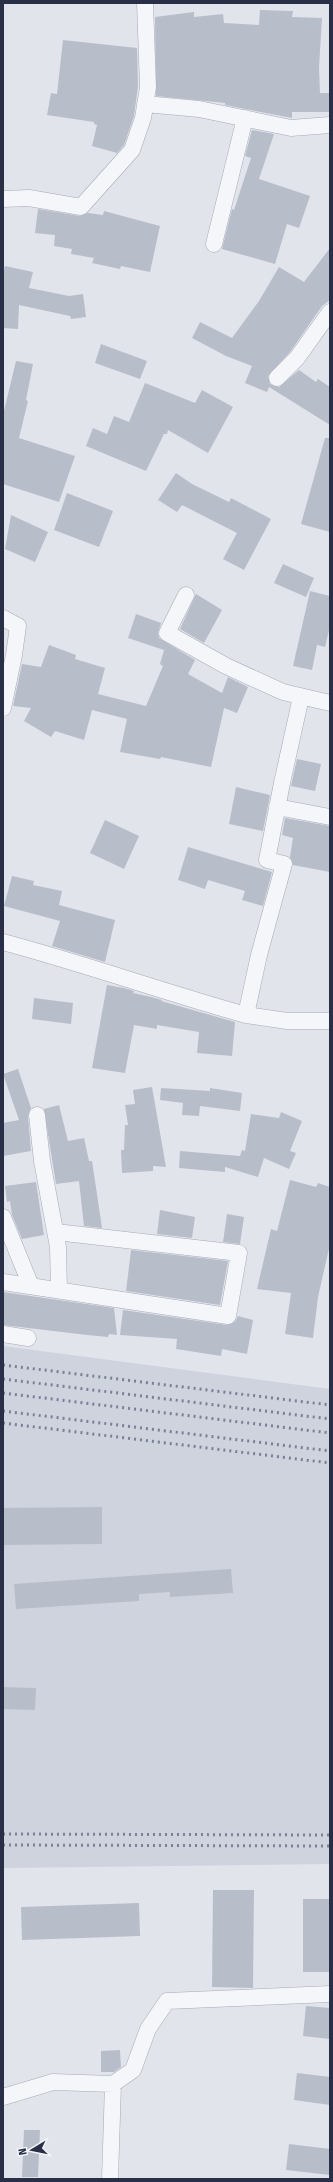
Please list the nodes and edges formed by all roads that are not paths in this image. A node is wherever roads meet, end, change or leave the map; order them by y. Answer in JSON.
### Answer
{"nodes":[{"id":1,"x":145,"y":3,"type":"edge"},
{"id":2,"x":145,"y":104,"type":"junction"},
{"id":3,"x":245,"y":118,"type":"junction"},
{"id":4,"x":330,"y":126,"type":"edge"},
{"id":5,"x":3,"y":199,"type":"edge"},
{"id":6,"x":214,"y":244,"type":"dead end"},
{"id":7,"x":330,"y":312,"type":"edge"},
{"id":8,"x":277,"y":378,"type":"dead end"},
{"id":9,"x":186,"y":595,"type":"dead end"},
{"id":10,"x":3,"y":618,"type":"edge"},
{"id":11,"x":301,"y":697,"type":"junction"},
{"id":12,"x":330,"y":703,"type":"edge"},
{"id":13,"x":3,"y":708,"type":"edge"},
{"id":14,"x":277,"y":807,"type":"junction"},
{"id":15,"x":330,"y":817,"type":"edge"},
{"id":16,"x":3,"y":942,"type":"edge"},
{"id":17,"x":246,"y":1015,"type":"junction"},
{"id":18,"x":330,"y":1021,"type":"edge"},
{"id":19,"x":37,"y":1115,"type":"dead end"},
{"id":20,"x":3,"y":1216,"type":"edge"},
{"id":21,"x":56,"y":1232,"type":"junction"},
{"id":22,"x":3,"y":1282,"type":"edge"},
{"id":23,"x":31,"y":1286,"type":"junction"},
{"id":24,"x":59,"y":1290,"type":"junction"},
{"id":25,"x":3,"y":1334,"type":"edge"},
{"id":26,"x":28,"y":1338,"type":"dead end"},
{"id":27,"x":330,"y":1994,"type":"edge"},
{"id":28,"x":113,"y":2084,"type":"junction"},
{"id":29,"x":3,"y":2097,"type":"edge"},
{"id":30,"x":110,"y":2179,"type":"edge"}],
"edges":[{"from":1,"to":2,"type":"street"},
{"from":2,"to":3,"type":"street"},
{"from":2,"to":5,"type":"street"},
{"from":3,"to":4,"type":"street"},
{"from":3,"to":6,"type":"street"},
{"from":7,"to":8,"type":"street"},
{"from":9,"to":11,"type":"street"},
{"from":10,"to":13,"type":"street"},
{"from":11,"to":12,"type":"street"},
{"from":11,"to":14,"type":"street"},
{"from":14,"to":15,"type":"street"},
{"from":14,"to":17,"type":"street"},
{"from":16,"to":17,"type":"street"},
{"from":17,"to":18,"type":"street"},
{"from":19,"to":21,"type":"street"},
{"from":20,"to":23,"type":"street"},
{"from":21,"to":24,"type":"street"},
{"from":21,"to":24,"type":"street"},
{"from":22,"to":23,"type":"street"},
{"from":23,"to":24,"type":"street"},
{"from":25,"to":26,"type":"street"},
{"from":27,"to":28,"type":"street"},
{"from":28,"to":29,"type":"street"},
{"from":28,"to":30,"type":"street"}]}
